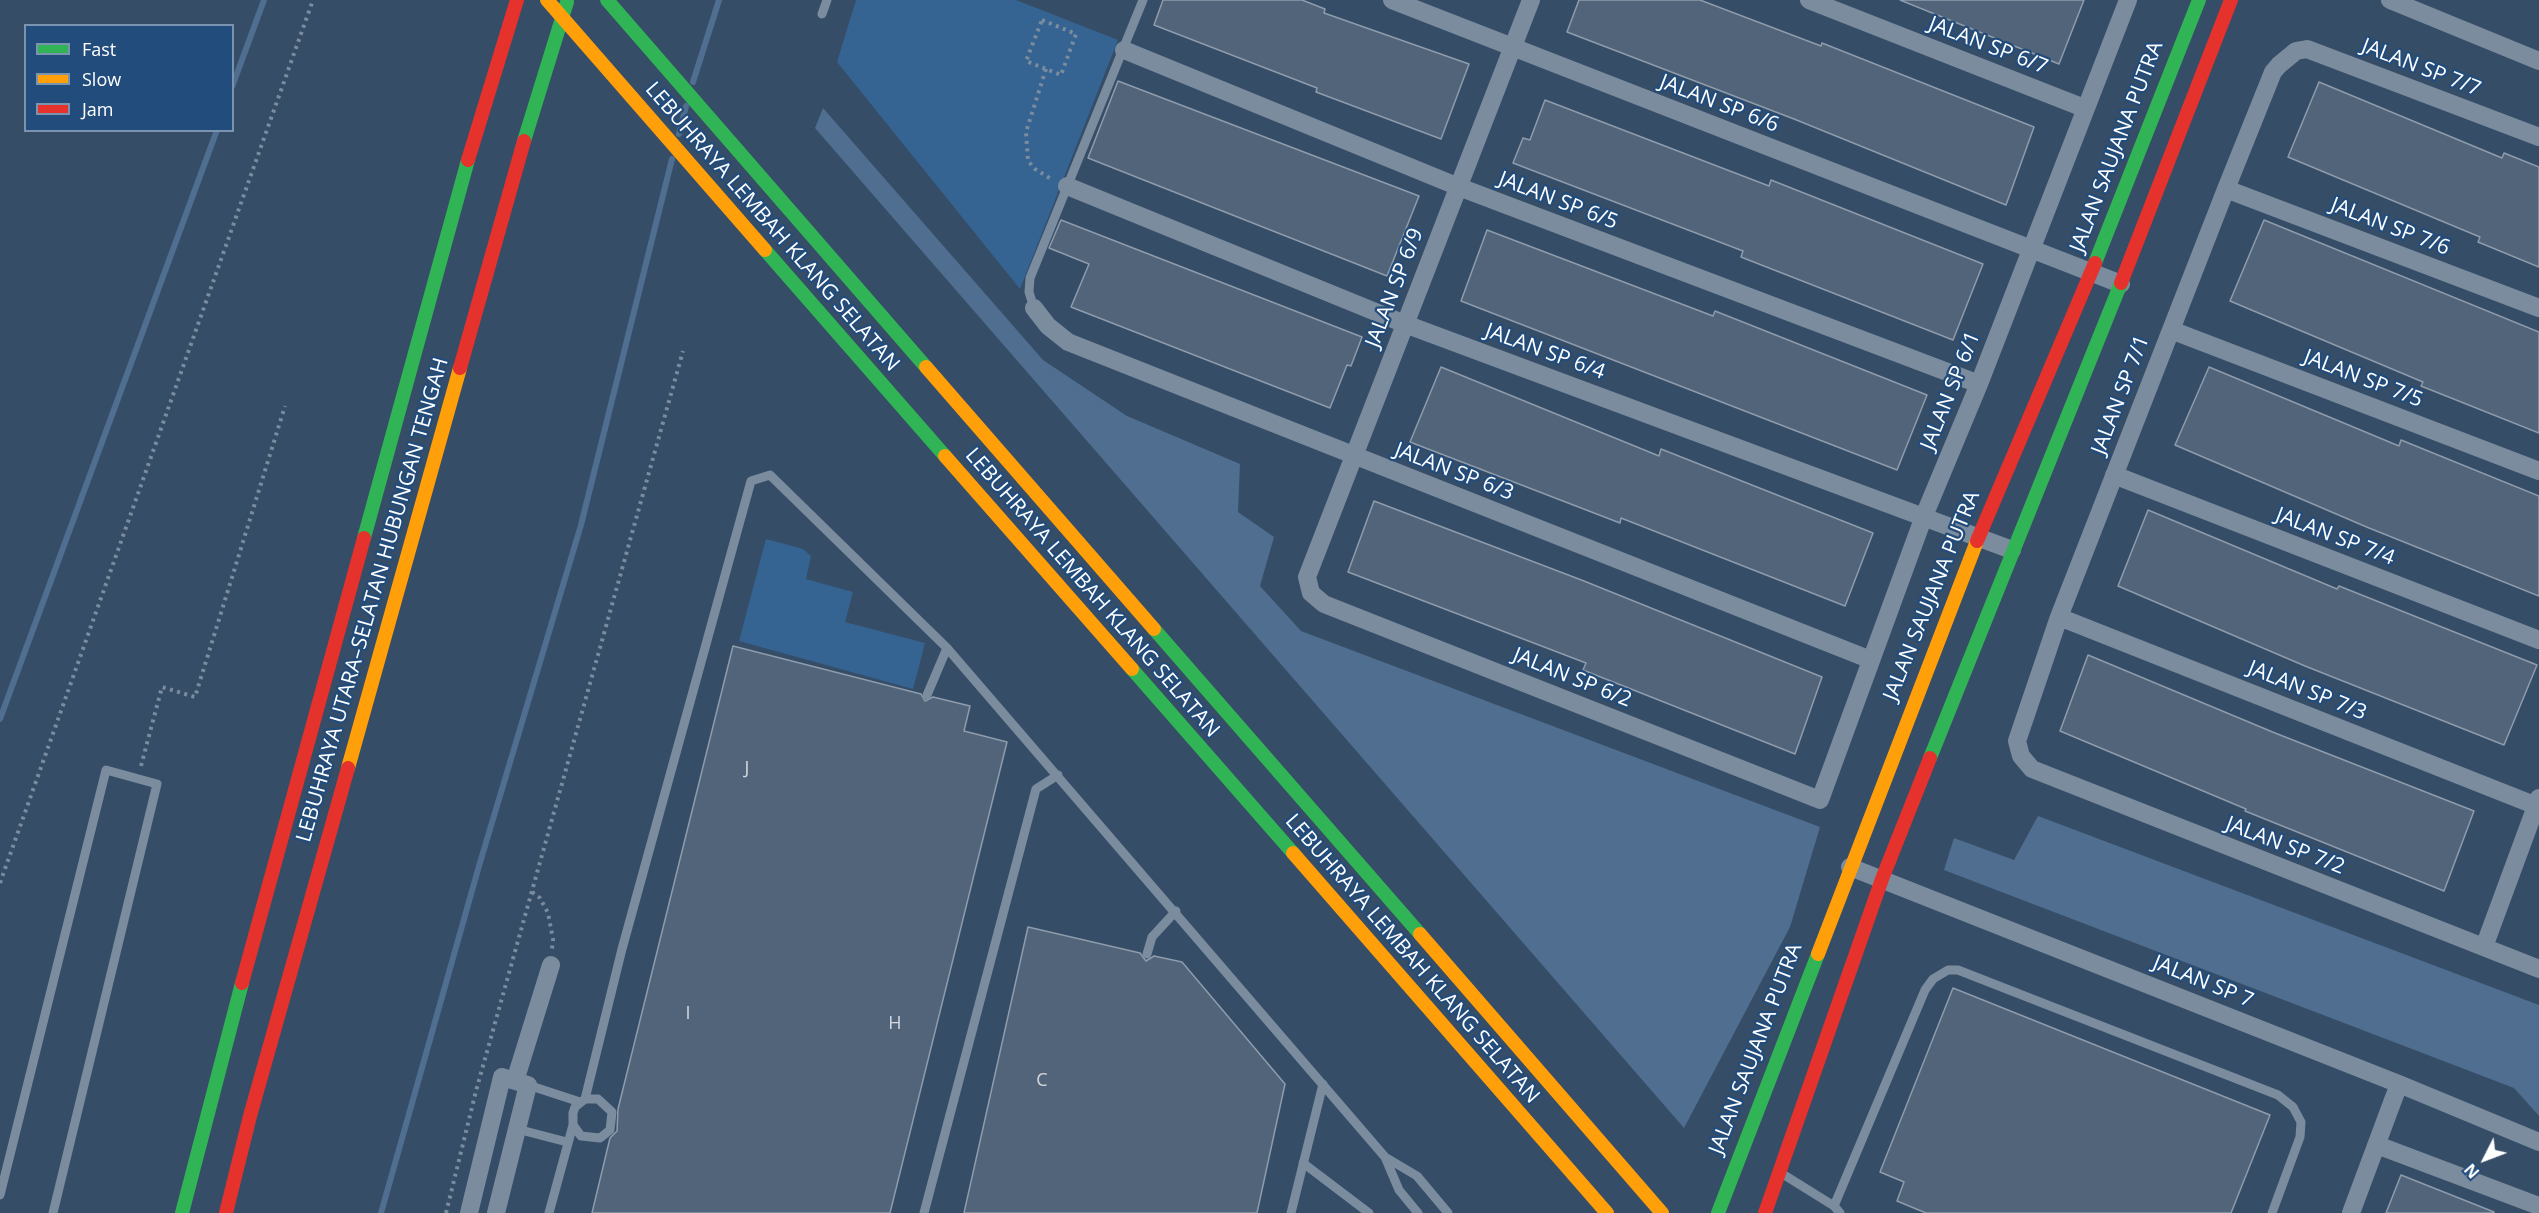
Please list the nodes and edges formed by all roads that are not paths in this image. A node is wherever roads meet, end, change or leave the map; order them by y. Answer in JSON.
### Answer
{"nodes":[{"id":1,"x":517,"y":0,"type":"edge"},
{"id":2,"x":547,"y":0,"type":"edge"},
{"id":3,"x":567,"y":0,"type":"edge"},
{"id":4,"x":607,"y":0,"type":"edge"},
{"id":5,"x":827,"y":0,"type":"edge"},
{"id":6,"x":1143,"y":0,"type":"edge"},
{"id":7,"x":1392,"y":0,"type":"edge"},
{"id":8,"x":1531,"y":0,"type":"edge"},
{"id":9,"x":1809,"y":0,"type":"edge"},
{"id":10,"x":2128,"y":0,"type":"edge"},
{"id":11,"x":2193,"y":0,"type":"edge"},
{"id":12,"x":2199,"y":0,"type":"edge"},
{"id":13,"x":2231,"y":0,"type":"edge"},
{"id":14,"x":2241,"y":0,"type":"edge"},
{"id":15,"x":2390,"y":0,"type":"edge"},
{"id":16,"x":822,"y":14,"type":"dead end"},
{"id":17,"x":2191,"y":21,"type":"junction"},
{"id":18,"x":2218,"y":32,"type":"junction"},
{"id":19,"x":1513,"y":49,"type":"junction"},
{"id":20,"x":1124,"y":50,"type":"junction"},
{"id":21,"x":2287,"y":57,"type":"joint"},
{"id":22,"x":2539,"y":61,"type":"edge"},
{"id":23,"x":2084,"y":108,"type":"junction"},
{"id":24,"x":2539,"y":137,"type":"edge"},
{"id":25,"x":1067,"y":186,"type":"junction"},
{"id":26,"x":1459,"y":187,"type":"junction"},
{"id":27,"x":2226,"y":189,"type":"junction"},
{"id":28,"x":2031,"y":249,"type":"junction"},
{"id":29,"x":2092,"y":272,"type":"junction"},
{"id":30,"x":2121,"y":284,"type":"junction"},
{"id":31,"x":1034,"y":308,"type":"joint"},
{"id":32,"x":2539,"y":308,"type":"edge"},
{"id":33,"x":1405,"y":324,"type":"junction"},
{"id":34,"x":2171,"y":330,"type":"junction"},
{"id":35,"x":1980,"y":384,"type":"junction"},
{"id":36,"x":1353,"y":457,"type":"junction"},
{"id":37,"x":2539,"y":471,"type":"edge"},
{"id":38,"x":2114,"y":475,"type":"junction"},
{"id":39,"x":1924,"y":516,"type":"junction"},
{"id":40,"x":1979,"y":536,"type":"junction"},
{"id":41,"x":2012,"y":550,"type":"junction"},
{"id":42,"x":1311,"y":593,"type":"joint"},
{"id":43,"x":2058,"y":617,"type":"junction"},
{"id":44,"x":2539,"y":640,"type":"edge"},
{"id":45,"x":947,"y":648,"type":"junction"},
{"id":46,"x":1871,"y":660,"type":"junction"},
{"id":47,"x":927,"y":695,"type":"dead end"},
{"id":48,"x":2021,"y":756,"type":"joint"},
{"id":49,"x":1058,"y":775,"type":"junction"},
{"id":50,"x":1820,"y":800,"type":"joint"},
{"id":51,"x":2538,"y":804,"type":"edge"},
{"id":52,"x":1850,"y":867,"type":"junction"},
{"id":53,"x":1882,"y":879,"type":"junction"},
{"id":54,"x":1176,"y":911,"type":"junction"},
{"id":55,"x":2484,"y":947,"type":"junction"},
{"id":56,"x":1148,"y":954,"type":"dead end"},
{"id":57,"x":550,"y":965,"type":"road end"},
{"id":58,"x":2539,"y":969,"type":"edge"},
{"id":59,"x":521,"y":1083,"type":"junction"},
{"id":60,"x":1323,"y":1084,"type":"junction"},
{"id":61,"x":2399,"y":1084,"type":"junction"},
{"id":62,"x":583,"y":1101,"type":"junction"},
{"id":63,"x":573,"y":1125,"type":"junction"},
{"id":64,"x":517,"y":1129,"type":"junction"},
{"id":65,"x":567,"y":1142,"type":"junction"},
{"id":66,"x":2539,"y":1142,"type":"edge"},
{"id":67,"x":2377,"y":1145,"type":"junction"},
{"id":68,"x":1385,"y":1157,"type":"junction"},
{"id":69,"x":1303,"y":1163,"type":"junction"},
{"id":70,"x":1781,"y":1173,"type":"junction"},
{"id":71,"x":0,"y":1195,"type":"edge"},
{"id":72,"x":2539,"y":1206,"type":"edge"},
{"id":73,"x":1837,"y":1210,"type":"edge"},
{"id":74,"x":52,"y":1213,"type":"edge"},
{"id":75,"x":182,"y":1213,"type":"edge"},
{"id":76,"x":226,"y":1213,"type":"edge"},
{"id":77,"x":469,"y":1213,"type":"edge"},
{"id":78,"x":496,"y":1213,"type":"edge"},
{"id":79,"x":549,"y":1213,"type":"edge"},
{"id":80,"x":924,"y":1213,"type":"edge"},
{"id":81,"x":1291,"y":1213,"type":"edge"},
{"id":82,"x":1369,"y":1213,"type":"edge"},
{"id":83,"x":1418,"y":1213,"type":"edge"},
{"id":84,"x":1448,"y":1213,"type":"edge"},
{"id":85,"x":1607,"y":1213,"type":"edge"},
{"id":86,"x":1662,"y":1213,"type":"edge"},
{"id":87,"x":1718,"y":1213,"type":"edge"},
{"id":88,"x":1765,"y":1213,"type":"edge"},
{"id":89,"x":2272,"y":1213,"type":"edge"},
{"id":90,"x":2350,"y":1213,"type":"edge"}],
"edges":[{"from":1,"to":75,"type":"main road","name":"LEBUHRAYA UTARA–SELATAN HUBUNGAN TENGAH"},
{"from":2,"to":85,"type":"main road","name":"LEBUHRAYA LEMBAH KLANG SELATAN"},
{"from":3,"to":76,"type":"main road","name":"LEBUHRAYA UTARA–SELATAN HUBUNGAN TENGAH"},
{"from":4,"to":86,"type":"main road","name":"LEBUHRAYA LEMBAH KLANG SELATAN"},
{"from":5,"to":16,"type":"lane"},
{"from":6,"to":20,"type":"lane"},
{"from":7,"to":19,"type":"street","name":"JALAN SP 6/6"},
{"from":8,"to":19,"type":"street","name":"JALAN SP 6/9"},
{"from":9,"to":23,"type":"street","name":"JALAN SP 6/7"},
{"from":10,"to":23,"type":"street","name":"JALAN SP 6/1"},
{"from":11,"to":17,"type":"main road"},
{"from":12,"to":17,"type":"main road","name":"JALAN SAUJANA PUTRA"},
{"from":13,"to":18,"type":"main road"},
{"from":14,"to":18,"type":"main road"},
{"from":15,"to":22,"type":"street"},
{"from":17,"to":29,"type":"main road","name":"JALAN SAUJANA PUTRA"},
{"from":18,"to":30,"type":"main road"},
{"from":19,"to":26,"type":"street","name":"JALAN SP 6/9"},
{"from":19,"to":28,"type":"street","name":"JALAN SP 6/6"},
{"from":20,"to":25,"type":"lane"},
{"from":20,"to":26,"type":"street","name":"JALAN SP 6/5"},
{"from":21,"to":24,"type":"street","name":"JALAN SP 7/7"},
{"from":21,"to":27,"type":"street","name":"JALAN SP 7/1"},
{"from":23,"to":28,"type":"street","name":"JALAN SP 6/1"},
{"from":25,"to":31,"type":"lane"},
{"from":25,"to":33,"type":"street","name":"JALAN SP 6/4"},
{"from":26,"to":33,"type":"street","name":"JALAN SP 6/9"},
{"from":26,"to":35,"type":"street","name":"JALAN SP 6/5"},
{"from":27,"to":32,"type":"street","name":"JALAN SP 7/6"},
{"from":27,"to":34,"type":"street","name":"JALAN SP 7/1"},
{"from":28,"to":29,"type":"street","name":"JALAN SP 6/6"},
{"from":28,"to":35,"type":"street","name":"JALAN SP 6/1"},
{"from":29,"to":30,"type":"street","name":"JALAN SP 6/6"},
{"from":29,"to":40,"type":"main road","name":"JALAN SAUJANA PUTRA"},
{"from":30,"to":41,"type":"main road"},
{"from":31,"to":36,"type":"street","name":"JALAN SP 6/3"},
{"from":33,"to":36,"type":"street","name":"JALAN SP 6/9"},
{"from":33,"to":39,"type":"street","name":"JALAN SP 6/4"},
{"from":34,"to":37,"type":"street","name":"JALAN SP 7/5"},
{"from":34,"to":38,"type":"street","name":"JALAN SP 7/1"},
{"from":35,"to":39,"type":"street","name":"JALAN SP 6/1"},
{"from":36,"to":42,"type":"street","name":"JALAN SP 6/9"},
{"from":36,"to":46,"type":"street","name":"JALAN SP 6/3"},
{"from":38,"to":43,"type":"street","name":"JALAN SP 7/1"},
{"from":38,"to":44,"type":"street","name":"JALAN SP 7/4"},
{"from":39,"to":40,"type":"street","name":"JALAN SP 6/4"},
{"from":39,"to":46,"type":"street","name":"JALAN SP 6/1"},
{"from":40,"to":41,"type":"street","name":"JALAN SP 6/4"},
{"from":40,"to":52,"type":"main road","name":"JALAN SAUJANA PUTRA"},
{"from":41,"to":53,"type":"main road"},
{"from":42,"to":50,"type":"street","name":"JALAN SP 6/2"},
{"from":43,"to":48,"type":"street","name":"JALAN SP 7/1"},
{"from":43,"to":51,"type":"street","name":"JALAN SP 7/3"},
{"from":45,"to":47,"type":"lane"},
{"from":45,"to":49,"type":"lane"},
{"from":45,"to":62,"type":"lane"},
{"from":46,"to":50,"type":"street","name":"JALAN SP 6/1"},
{"from":48,"to":55,"type":"street","name":"JALAN SP 7/2"},
{"from":49,"to":54,"type":"lane"},
{"from":49,"to":80,"type":"lane"},
{"from":51,"to":55,"type":"street"},
{"from":52,"to":53,"type":"street","name":"JALAN SP 7"},
{"from":52,"to":87,"type":"main road","name":"JALAN SAUJANA PUTRA"},
{"from":53,"to":61,"type":"street","name":"JALAN SP 7"},
{"from":53,"to":70,"type":"main road"},
{"from":54,"to":56,"type":"lane"},
{"from":54,"to":60,"type":"lane"},
{"from":55,"to":58,"type":"street","name":"JALAN SP 7/2"},
{"from":57,"to":59,"type":"street"},
{"from":59,"to":62,"type":"lane"},
{"from":59,"to":64,"type":"street"},
{"from":59,"to":77,"type":"street"},
{"from":60,"to":68,"type":"lane"},
{"from":60,"to":69,"type":"lane"},
{"from":61,"to":66,"type":"street","name":"JALAN SP 7"},
{"from":61,"to":67,"type":"street"},
{"from":62,"to":63,"type":"lane"},
{"from":62,"to":63,"type":"lane"},
{"from":63,"to":65,"type":"lane"},
{"from":64,"to":65,"type":"lane"},
{"from":64,"to":78,"type":"street"},
{"from":65,"to":79,"type":"lane"},
{"from":67,"to":72,"type":"street"},
{"from":67,"to":90,"type":"street"},
{"from":68,"to":83,"type":"lane"},
{"from":68,"to":84,"type":"lane"},
{"from":69,"to":81,"type":"lane"},
{"from":69,"to":82,"type":"lane"},
{"from":70,"to":73,"type":"lane"},
{"from":70,"to":88,"type":"main road"},
{"from":71,"to":74,"type":"lane"},
{"from":73,"to":89,"type":"lane"}]}
